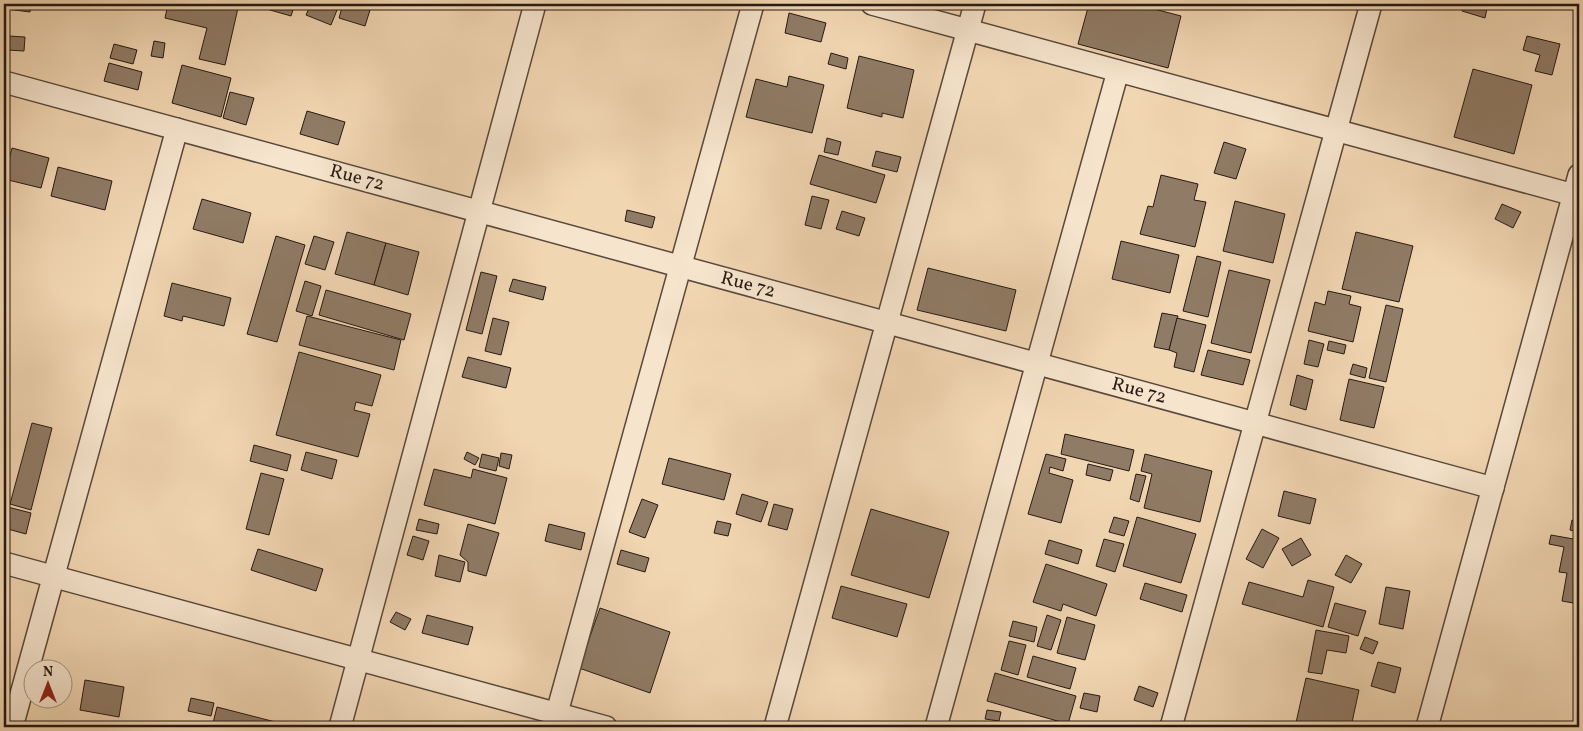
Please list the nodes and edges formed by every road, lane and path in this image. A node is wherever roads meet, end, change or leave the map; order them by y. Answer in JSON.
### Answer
{"nodes":[{"id":1,"x":535,"y":4,"type":"edge"},
{"id":2,"x":753,"y":4,"type":"edge"},
{"id":3,"x":872,"y":4,"type":"edge"},
{"id":4,"x":975,"y":4,"type":"edge"},
{"id":5,"x":1371,"y":4,"type":"edge"},
{"id":6,"x":968,"y":30,"type":"junction"},
{"id":7,"x":1118,"y":71,"type":"junction"},
{"id":8,"x":4,"y":82,"type":"edge"},
{"id":9,"x":177,"y":129,"type":"junction"},
{"id":10,"x":1336,"y":130,"type":"junction"},
{"id":11,"x":1576,"y":185,"type":"edge"},
{"id":12,"x":479,"y":212,"type":"junction"},
{"id":13,"x":1573,"y":225,"type":"edge"},
{"id":14,"x":680,"y":266,"type":"junction"},
{"id":15,"x":887,"y":323,"type":"junction"},
{"id":16,"x":1036,"y":364,"type":"junction"},
{"id":17,"x":1255,"y":423,"type":"junction"},
{"id":18,"x":1493,"y":488,"type":"junction"},
{"id":19,"x":4,"y":563,"type":"edge"},
{"id":20,"x":54,"y":577,"type":"junction"},
{"id":21,"x":358,"y":660,"type":"junction"},
{"id":22,"x":555,"y":721,"type":"edge"},
{"id":23,"x":12,"y":727,"type":"edge"},
{"id":24,"x":340,"y":727,"type":"edge"},
{"id":25,"x":606,"y":727,"type":"edge"},
{"id":26,"x":775,"y":727,"type":"edge"},
{"id":27,"x":936,"y":727,"type":"edge"},
{"id":28,"x":1171,"y":727,"type":"edge"},
{"id":29,"x":1427,"y":727,"type":"edge"}],
"edges":[{"from":1,"to":12,"type":"street"},
{"from":2,"to":14,"type":"street"},
{"from":3,"to":6,"type":"street"},
{"from":4,"to":6,"type":"street"},
{"from":5,"to":10,"type":"street"},
{"from":6,"to":7,"type":"street"},
{"from":6,"to":15,"type":"street"},
{"from":7,"to":10,"type":"street"},
{"from":7,"to":16,"type":"street"},
{"from":8,"to":9,"type":"street","name":"Rue 72"},
{"from":9,"to":12,"type":"street","name":"Rue 72"},
{"from":9,"to":20,"type":"street"},
{"from":10,"to":11,"type":"street"},
{"from":10,"to":17,"type":"street"},
{"from":11,"to":13,"type":"street"},
{"from":12,"to":14,"type":"street","name":"Rue 72"},
{"from":12,"to":21,"type":"street"},
{"from":13,"to":18,"type":"street"},
{"from":14,"to":15,"type":"street","name":"Rue 72"},
{"from":14,"to":22,"type":"street"},
{"from":15,"to":16,"type":"street","name":"Rue 72"},
{"from":15,"to":26,"type":"street"},
{"from":16,"to":17,"type":"street","name":"Rue 72"},
{"from":16,"to":27,"type":"street"},
{"from":17,"to":18,"type":"street","name":"Rue 72"},
{"from":17,"to":28,"type":"street"},
{"from":18,"to":29,"type":"street"},
{"from":19,"to":20,"type":"street"},
{"from":20,"to":21,"type":"street"},
{"from":20,"to":23,"type":"street"},
{"from":21,"to":22,"type":"street"},
{"from":21,"to":24,"type":"street"},
{"from":22,"to":25,"type":"street"}]}
